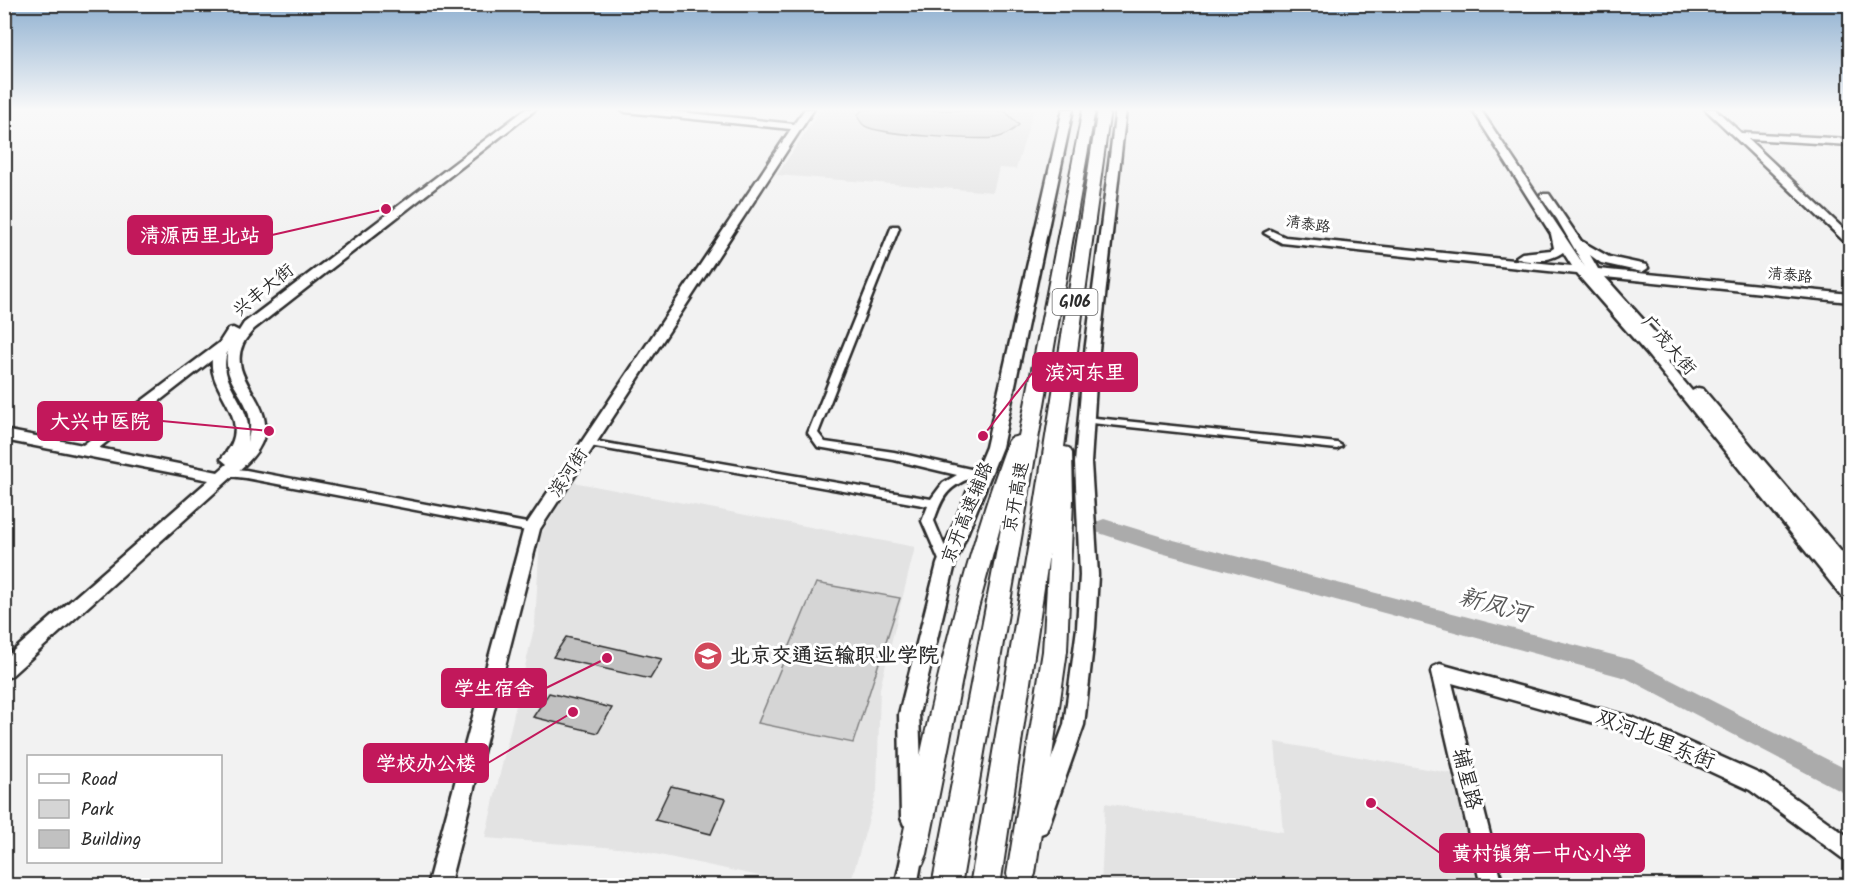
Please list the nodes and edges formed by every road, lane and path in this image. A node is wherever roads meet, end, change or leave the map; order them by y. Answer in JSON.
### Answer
{"nodes":[{"id":1,"x":468,"y":151,"type":"edge"},
{"id":2,"x":477,"y":151,"type":"edge"},
{"id":3,"x":777,"y":151,"type":"edge"},
{"id":4,"x":1059,"y":151,"type":"edge"},
{"id":5,"x":1081,"y":151,"type":"edge"},
{"id":6,"x":1098,"y":151,"type":"edge"},
{"id":7,"x":1116,"y":151,"type":"edge"},
{"id":8,"x":1503,"y":151,"type":"edge"},
{"id":9,"x":1514,"y":151,"type":"edge"},
{"id":10,"x":1759,"y":151,"type":"edge"},
{"id":11,"x":1760,"y":151,"type":"edge"},
{"id":12,"x":1554,"y":227,"type":"junction"},
{"id":13,"x":895,"y":228,"type":"dead end"},
{"id":14,"x":1851,"y":231,"type":"edge"},
{"id":15,"x":1572,"y":235,"type":"junction"},
{"id":16,"x":1851,"y":241,"type":"edge"},
{"id":17,"x":1510,"y":257,"type":"junction"},
{"id":18,"x":1491,"y":261,"type":"junction"},
{"id":19,"x":1586,"y":268,"type":"junction"},
{"id":20,"x":1670,"y":277,"type":"junction"},
{"id":21,"x":1851,"y":292,"type":"edge"},
{"id":22,"x":1851,"y":298,"type":"edge"},
{"id":23,"x":1610,"y":305,"type":"junction"},
{"id":24,"x":1645,"y":328,"type":"junction"},
{"id":25,"x":225,"y":344,"type":"junction"},
{"id":26,"x":1086,"y":420,"type":"junction"},
{"id":27,"x":4,"y":435,"type":"edge"},
{"id":28,"x":588,"y":443,"type":"junction"},
{"id":29,"x":1337,"y":446,"type":"dead end"},
{"id":30,"x":85,"y":451,"type":"junction"},
{"id":31,"x":988,"y":466,"type":"junction"},
{"id":32,"x":220,"y":473,"type":"junction"},
{"id":33,"x":969,"y":474,"type":"junction"},
{"id":34,"x":934,"y":503,"type":"junction"},
{"id":35,"x":532,"y":528,"type":"junction"},
{"id":36,"x":998,"y":539,"type":"junction"},
{"id":37,"x":1050,"y":546,"type":"junction"},
{"id":38,"x":946,"y":564,"type":"junction"},
{"id":39,"x":1851,"y":573,"type":"edge"},
{"id":40,"x":1851,"y":594,"type":"edge"},
{"id":41,"x":4,"y":658,"type":"edge"},
{"id":42,"x":4,"y":671,"type":"edge"},
{"id":43,"x":1440,"y":672,"type":"joint"},
{"id":44,"x":1851,"y":851,"type":"edge"},
{"id":45,"x":913,"y":854,"type":"junction"},
{"id":46,"x":1021,"y":880,"type":"edge"},
{"id":47,"x":438,"y":885,"type":"edge"},
{"id":48,"x":906,"y":885,"type":"edge"},
{"id":49,"x":946,"y":885,"type":"edge"},
{"id":50,"x":985,"y":885,"type":"edge"},
{"id":51,"x":1492,"y":885,"type":"edge"}],
"edges":[{"from":1,"to":25,"type":"main road","name":"兴丰大街"},
{"from":2,"to":32,"type":"main road","name":"兴丰大街"},
{"from":3,"to":28,"type":"main road","name":"滨河街"},
{"from":4,"to":31,"type":"main road","name":"京开高速辅路"},
{"from":5,"to":36,"type":"highway","name":"京开高速","number":"G106"},
{"from":6,"to":37,"type":"highway","number":"G106"},
{"from":7,"to":26,"type":"main road"},
{"from":8,"to":12,"type":"main road","name":"广茂大街"},
{"from":9,"to":15,"type":"main road","name":"广茂大街"},
{"from":10,"to":16,"type":"main road"},
{"from":11,"to":14,"type":"main road"},
{"from":12,"to":17,"type":"main road"},
{"from":12,"to":19,"type":"main road","name":"广茂大街"},
{"from":13,"to":33,"type":"street"},
{"from":15,"to":19,"type":"main road","name":"广茂大街"},
{"from":15,"to":20,"type":"main road"},
{"from":17,"to":18,"type":"main road","name":"清泰路"},
{"from":17,"to":19,"type":"main road","name":"清泰路"},
{"from":18,"to":19,"type":"main road","name":"清泰路"},
{"from":18,"to":23,"type":"main road"},
{"from":19,"to":20,"type":"main road","name":"清泰路"},
{"from":19,"to":23,"type":"main road","name":"广茂大街"},
{"from":19,"to":24,"type":"main road","name":"广茂大街"},
{"from":20,"to":21,"type":"main road","name":"清泰路"},
{"from":20,"to":22,"type":"main road","name":"清泰路"},
{"from":20,"to":24,"type":"main road"},
{"from":23,"to":40,"type":"main road","name":"广茂大街"},
{"from":24,"to":39,"type":"main road","name":"广茂大街"},
{"from":25,"to":30,"type":"main road"},
{"from":25,"to":32,"type":"main road","name":"兴丰大街"},
{"from":26,"to":29,"type":"street"},
{"from":26,"to":46,"type":"main road"},
{"from":27,"to":30,"type":"main road"},
{"from":28,"to":34,"type":"street"},
{"from":28,"to":35,"type":"main road","name":"滨河街"},
{"from":30,"to":32,"type":"main road"},
{"from":31,"to":33,"type":"street"},
{"from":31,"to":38,"type":"main road","name":"京开高速辅路"},
{"from":32,"to":35,"type":"street"},
{"from":32,"to":41,"type":"main road","name":"兴丰大街"},
{"from":32,"to":42,"type":"main road","name":"兴丰大街"},
{"from":33,"to":34,"type":"street"},
{"from":34,"to":38,"type":"street"},
{"from":35,"to":47,"type":"main road","name":"滨河街"},
{"from":36,"to":45,"type":"highway"},
{"from":36,"to":49,"type":"highway","name":"京开高速"},
{"from":37,"to":46,"type":"highway"},
{"from":37,"to":50,"type":"highway","name":"京开高速"},
{"from":38,"to":45,"type":"main road","name":"京开高速辅路"},
{"from":43,"to":44,"type":"main road","name":"双河北里东街"},
{"from":43,"to":51,"type":"main road","name":"辅星路"},
{"from":45,"to":48,"type":"main road","name":"京开高速辅路"}]}
